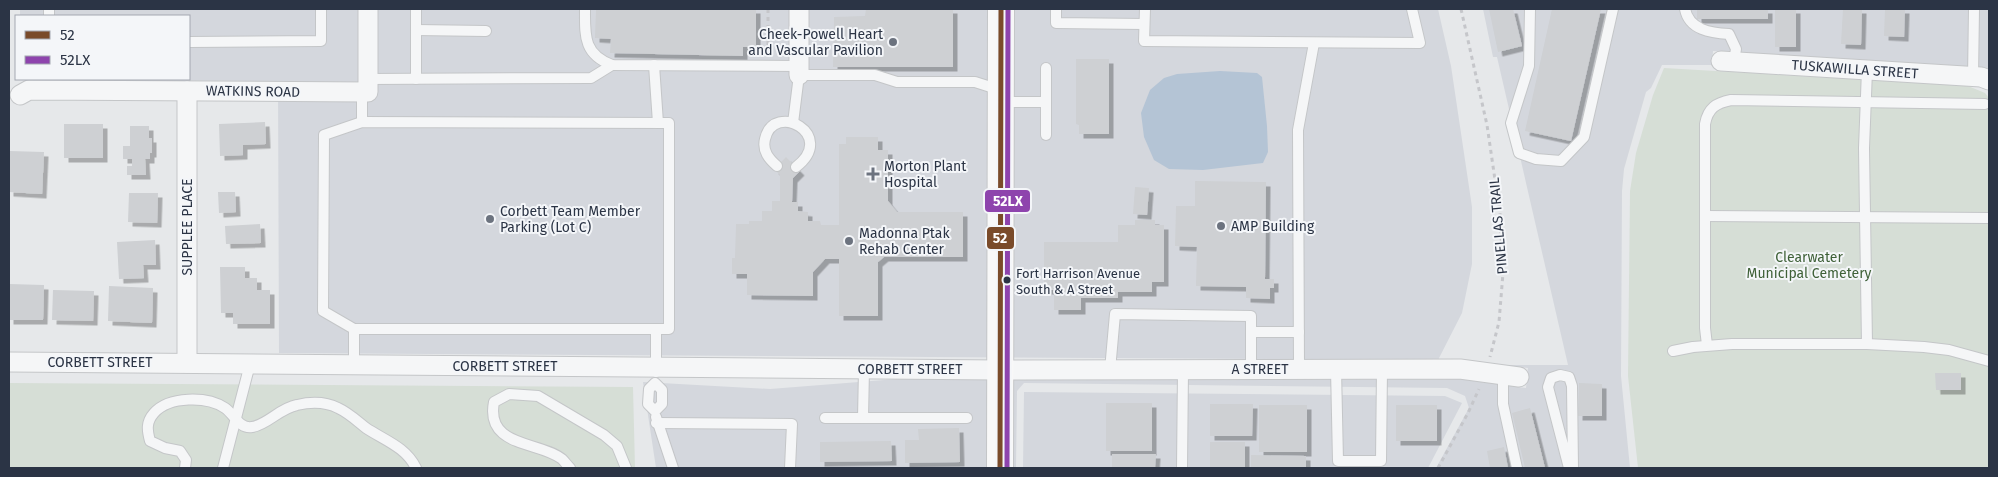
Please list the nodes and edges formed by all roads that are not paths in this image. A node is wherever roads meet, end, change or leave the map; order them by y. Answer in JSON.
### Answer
{"nodes":[{"id":1,"x":321,"y":9,"type":"edge"},
{"id":2,"x":368,"y":9,"type":"edge"},
{"id":3,"x":416,"y":9,"type":"edge"},
{"id":4,"x":585,"y":9,"type":"edge"},
{"id":5,"x":800,"y":9,"type":"edge"},
{"id":6,"x":1001,"y":9,"type":"edge"},
{"id":7,"x":1056,"y":9,"type":"edge"},
{"id":8,"x":1145,"y":9,"type":"edge"},
{"id":9,"x":1412,"y":9,"type":"edge"},
{"id":10,"x":1530,"y":9,"type":"edge"},
{"id":11,"x":1613,"y":9,"type":"edge"},
{"id":12,"x":1685,"y":9,"type":"edge"},
{"id":13,"x":1974,"y":9,"type":"edge"},
{"id":14,"x":1144,"y":24,"type":"junction"},
{"id":15,"x":416,"y":30,"type":"junction"},
{"id":16,"x":486,"y":31,"type":"dead end"},
{"id":17,"x":190,"y":42,"type":"edge"},
{"id":18,"x":1314,"y":43,"type":"junction"},
{"id":19,"x":1727,"y":61,"type":"joint"},
{"id":20,"x":612,"y":65,"type":"junction"},
{"id":21,"x":654,"y":65,"type":"junction"},
{"id":22,"x":1046,"y":68,"type":"dead end"},
{"id":23,"x":800,"y":70,"type":"junction"},
{"id":24,"x":1867,"y":70,"type":"junction"},
{"id":25,"x":1981,"y":78,"type":"edge"},
{"id":26,"x":416,"y":79,"type":"junction"},
{"id":27,"x":366,"y":88,"type":"junction"},
{"id":28,"x":186,"y":91,"type":"junction"},
{"id":29,"x":20,"y":95,"type":"dead end"},
{"id":30,"x":1001,"y":96,"type":"junction"},
{"id":31,"x":1046,"y":102,"type":"junction"},
{"id":32,"x":1866,"y":102,"type":"junction"},
{"id":33,"x":1985,"y":104,"type":"dead end"},
{"id":34,"x":362,"y":122,"type":"junction"},
{"id":35,"x":658,"y":123,"type":"junction"},
{"id":36,"x":793,"y":123,"type":"junction"},
{"id":37,"x":1046,"y":135,"type":"dead end"},
{"id":38,"x":777,"y":166,"type":"dead end"},
{"id":39,"x":796,"y":167,"type":"dead end"},
{"id":40,"x":1705,"y":216,"type":"junction"},
{"id":41,"x":1865,"y":217,"type":"junction"},
{"id":42,"x":1988,"y":218,"type":"dead end"},
{"id":43,"x":354,"y":329,"type":"junction"},
{"id":44,"x":656,"y":329,"type":"junction"},
{"id":45,"x":1252,"y":332,"type":"junction"},
{"id":46,"x":1299,"y":332,"type":"junction"},
{"id":47,"x":1867,"y":344,"type":"junction"},
{"id":48,"x":1707,"y":345,"type":"junction"},
{"id":49,"x":1673,"y":351,"type":"dead end"},
{"id":50,"x":1989,"y":361,"type":"edge"},
{"id":51,"x":9,"y":362,"type":"edge"},
{"id":52,"x":187,"y":363,"type":"junction"},
{"id":53,"x":250,"y":364,"type":"junction"},
{"id":54,"x":354,"y":365,"type":"junction"},
{"id":55,"x":864,"y":369,"type":"junction"},
{"id":56,"x":1299,"y":369,"type":"junction"},
{"id":57,"x":1336,"y":369,"type":"junction"},
{"id":58,"x":1382,"y":369,"type":"junction"},
{"id":59,"x":1000,"y":370,"type":"junction"},
{"id":60,"x":1110,"y":370,"type":"junction"},
{"id":61,"x":1183,"y":370,"type":"junction"},
{"id":62,"x":1251,"y":370,"type":"junction"},
{"id":63,"x":656,"y":375,"type":"junction"},
{"id":64,"x":1502,"y":375,"type":"joint"},
{"id":65,"x":825,"y":418,"type":"dead end"},
{"id":66,"x":863,"y":418,"type":"junction"},
{"id":67,"x":967,"y":418,"type":"dead end"},
{"id":68,"x":235,"y":419,"type":"junction"},
{"id":69,"x":656,"y":422,"type":"junction"},
{"id":70,"x":185,"y":468,"type":"edge"},
{"id":71,"x":223,"y":468,"type":"edge"},
{"id":72,"x":416,"y":468,"type":"edge"},
{"id":73,"x":570,"y":468,"type":"edge"},
{"id":74,"x":626,"y":468,"type":"edge"},
{"id":75,"x":673,"y":468,"type":"edge"},
{"id":76,"x":790,"y":468,"type":"edge"},
{"id":77,"x":1000,"y":468,"type":"edge"},
{"id":78,"x":1182,"y":468,"type":"edge"},
{"id":79,"x":1516,"y":468,"type":"edge"},
{"id":80,"x":1569,"y":468,"type":"edge"},
{"id":81,"x":1573,"y":468,"type":"edge"}],
"edges":[{"from":1,"to":17,"type":"lane"},
{"from":2,"to":27,"type":"street"},
{"from":3,"to":15,"type":"lane"},
{"from":4,"to":20,"type":"lane"},
{"from":5,"to":23,"type":"street"},
{"from":6,"to":30,"type":"street"},
{"from":7,"to":14,"type":"lane"},
{"from":8,"to":14,"type":"lane"},
{"from":9,"to":18,"type":"lane"},
{"from":10,"to":11,"type":"lane"},
{"from":12,"to":19,"type":"lane"},
{"from":13,"to":25,"type":"lane"},
{"from":14,"to":18,"type":"lane"},
{"from":15,"to":16,"type":"lane"},
{"from":15,"to":26,"type":"lane"},
{"from":18,"to":46,"type":"lane"},
{"from":19,"to":24,"type":"street","name":"TUSKAWILLA STREET"},
{"from":20,"to":21,"type":"lane"},
{"from":20,"to":26,"type":"lane"},
{"from":21,"to":23,"type":"lane"},
{"from":21,"to":35,"type":"lane"},
{"from":22,"to":31,"type":"lane"},
{"from":23,"to":30,"type":"lane"},
{"from":23,"to":36,"type":"lane"},
{"from":24,"to":25,"type":"street","name":"TUSKAWILLA STREET"},
{"from":24,"to":32,"type":"lane"},
{"from":26,"to":27,"type":"lane"},
{"from":27,"to":28,"type":"street","name":"WATKINS ROAD"},
{"from":27,"to":34,"type":"lane"},
{"from":28,"to":29,"type":"street","name":"WATKINS ROAD"},
{"from":28,"to":52,"type":"street","name":"SUPPLEE PLACE"},
{"from":30,"to":31,"type":"lane"},
{"from":30,"to":59,"type":"street"},
{"from":31,"to":37,"type":"lane"},
{"from":32,"to":33,"type":"lane"},
{"from":32,"to":40,"type":"lane"},
{"from":32,"to":41,"type":"lane"},
{"from":34,"to":35,"type":"lane"},
{"from":34,"to":43,"type":"lane"},
{"from":35,"to":44,"type":"lane"},
{"from":36,"to":38,"type":"lane"},
{"from":36,"to":39,"type":"lane"},
{"from":40,"to":41,"type":"lane"},
{"from":40,"to":48,"type":"lane"},
{"from":41,"to":42,"type":"lane"},
{"from":41,"to":47,"type":"lane"},
{"from":43,"to":44,"type":"lane"},
{"from":43,"to":54,"type":"lane"},
{"from":44,"to":63,"type":"lane"},
{"from":45,"to":46,"type":"lane"},
{"from":45,"to":60,"type":"lane"},
{"from":45,"to":62,"type":"lane"},
{"from":46,"to":56,"type":"lane"},
{"from":47,"to":48,"type":"lane"},
{"from":47,"to":50,"type":"lane"},
{"from":48,"to":49,"type":"lane"},
{"from":51,"to":52,"type":"street","name":"CORBETT STREET"},
{"from":52,"to":53,"type":"street","name":"CORBETT STREET"},
{"from":53,"to":54,"type":"street","name":"CORBETT STREET"},
{"from":53,"to":68,"type":"lane"},
{"from":54,"to":63,"type":"street","name":"CORBETT STREET"},
{"from":55,"to":59,"type":"street","name":"CORBETT STREET"},
{"from":55,"to":63,"type":"street","name":"CORBETT STREET"},
{"from":55,"to":66,"type":"lane"},
{"from":56,"to":57,"type":"street","name":"A STREET"},
{"from":56,"to":62,"type":"street","name":"A STREET"},
{"from":57,"to":58,"type":"street","name":"A STREET"},
{"from":57,"to":58,"type":"lane"},
{"from":58,"to":64,"type":"street","name":"A STREET"},
{"from":59,"to":60,"type":"street","name":"A STREET"},
{"from":59,"to":77,"type":"street"},
{"from":60,"to":61,"type":"street","name":"A STREET"},
{"from":61,"to":62,"type":"street","name":"A STREET"},
{"from":61,"to":78,"type":"lane"},
{"from":63,"to":69,"type":"lane"},
{"from":64,"to":79,"type":"lane"},
{"from":65,"to":66,"type":"lane"},
{"from":66,"to":67,"type":"lane"},
{"from":68,"to":70,"type":"lane"},
{"from":68,"to":71,"type":"lane"},
{"from":68,"to":72,"type":"lane"},
{"from":69,"to":75,"type":"lane"},
{"from":69,"to":76,"type":"lane"},
{"from":73,"to":74,"type":"lane"},
{"from":80,"to":81,"type":"lane"}]}
